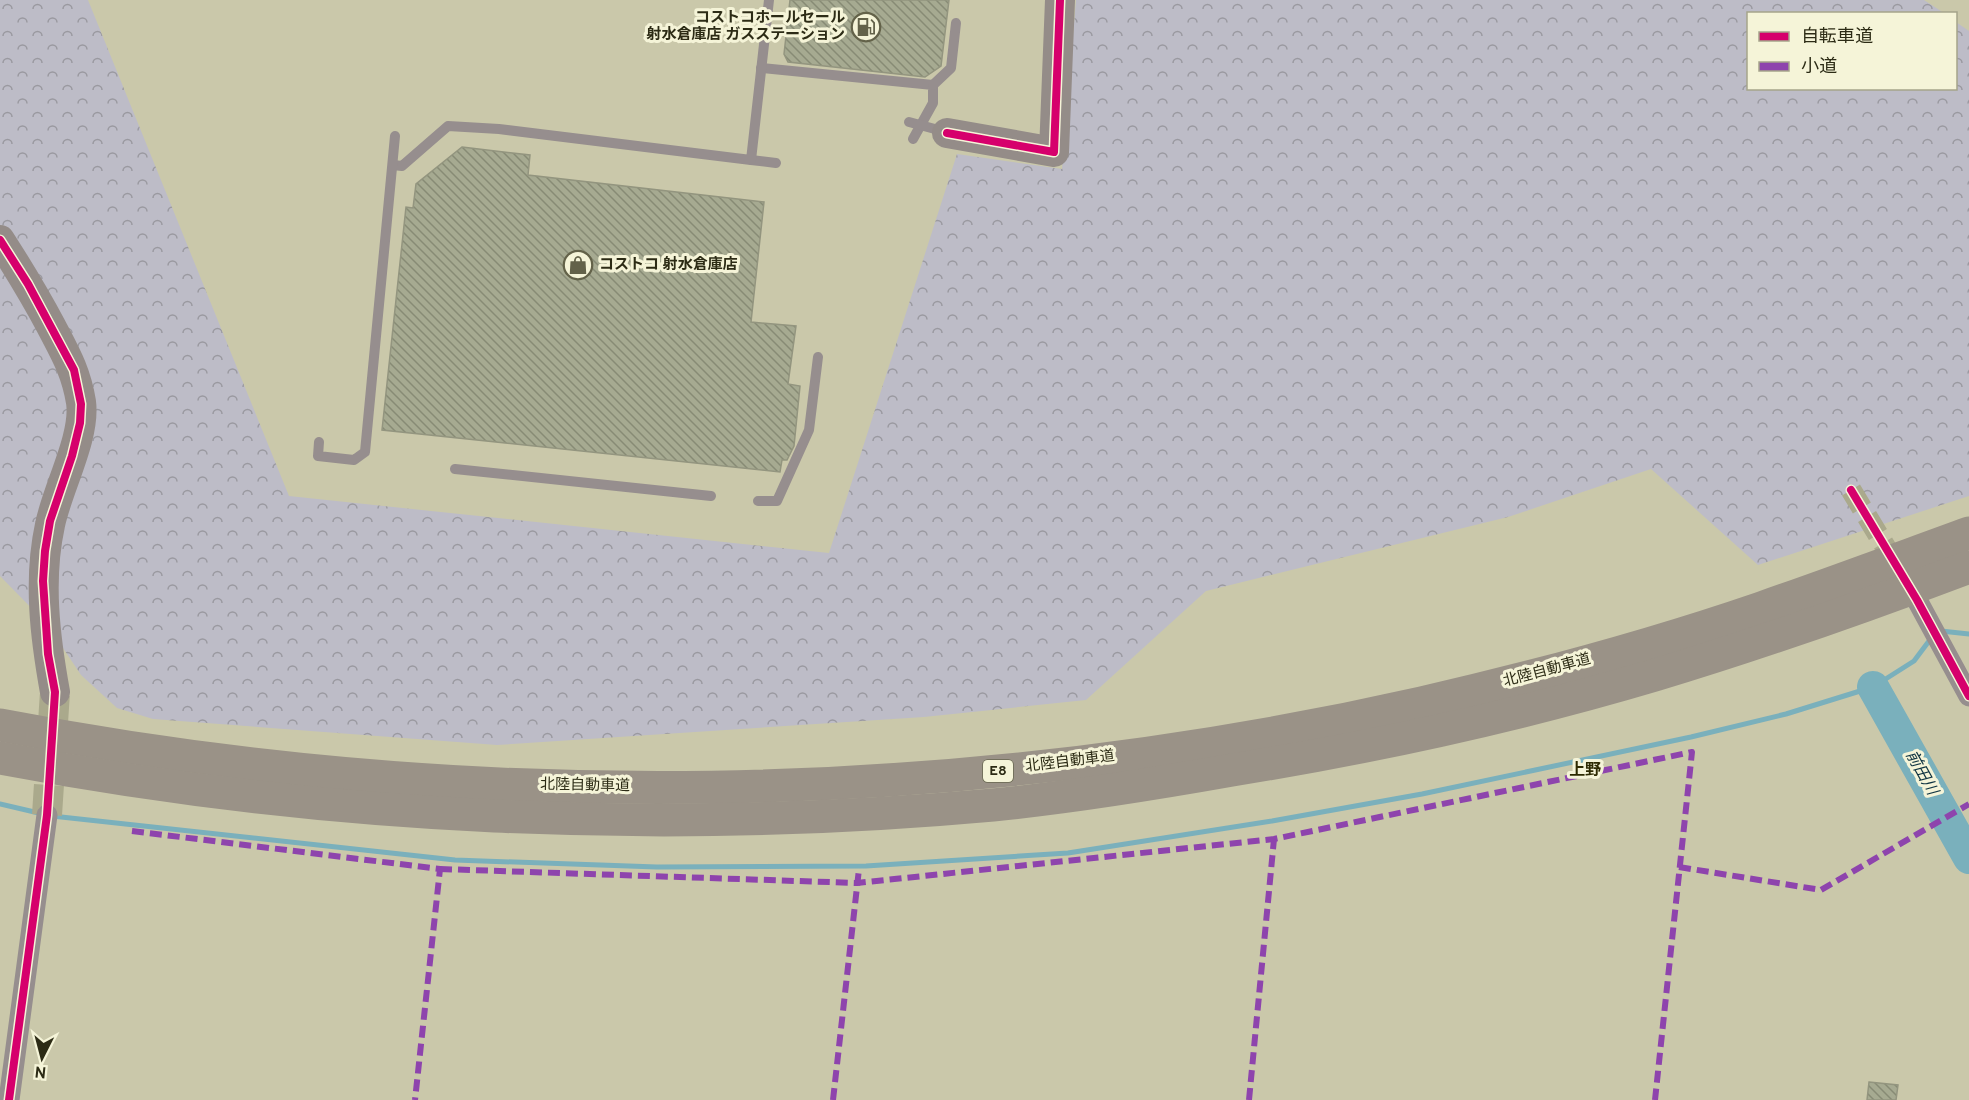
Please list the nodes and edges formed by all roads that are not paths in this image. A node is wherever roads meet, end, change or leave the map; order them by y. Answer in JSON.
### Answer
{"nodes":[{"id":1,"x":769,"y":0,"type":"edge"},
{"id":2,"x":1060,"y":0,"type":"edge"},
{"id":3,"x":956,"y":23,"type":"dead end"},
{"id":4,"x":761,"y":68,"type":"junction"},
{"id":5,"x":933,"y":85,"type":"junction"},
{"id":6,"x":925,"y":126,"type":"junction"},
{"id":7,"x":395,"y":136,"type":"dead end"},
{"id":8,"x":913,"y":140,"type":"dead end"},
{"id":9,"x":751,"y":160,"type":"junction"},
{"id":10,"x":776,"y":163,"type":"dead end"},
{"id":11,"x":393,"y":165,"type":"junction"},
{"id":12,"x":0,"y":240,"type":"edge"},
{"id":13,"x":818,"y":357,"type":"dead end"},
{"id":14,"x":319,"y":442,"type":"dead end"},
{"id":15,"x":455,"y":469,"type":"dead end"},
{"id":16,"x":711,"y":496,"type":"dead end"},
{"id":17,"x":758,"y":501,"type":"dead end"},
{"id":18,"x":1969,"y":532,"type":"edge"},
{"id":19,"x":1969,"y":567,"type":"edge"},
{"id":20,"x":1969,"y":578,"type":"edge"},
{"id":21,"x":1917,"y":600,"type":"dead end"},
{"id":22,"x":1653,"y":676,"type":"junction"},
{"id":23,"x":55,"y":692,"type":"tunnel mouth"},
{"id":24,"x":1969,"y":696,"type":"edge"},
{"id":25,"x":0,"y":725,"type":"edge"},
{"id":26,"x":0,"y":758,"type":"edge"},
{"id":27,"x":47,"y":815,"type":"tunnel mouth"},
{"id":28,"x":9,"y":1100,"type":"edge"}],
"edges":[{"from":1,"to":4,"type":"lane"},
{"from":2,"to":6,"type":"street"},
{"from":3,"to":5,"type":"lane"},
{"from":4,"to":5,"type":"lane"},
{"from":4,"to":9,"type":"lane"},
{"from":5,"to":6,"type":"lane"},
{"from":6,"to":8,"type":"lane"},
{"from":7,"to":11,"type":"lane"},
{"from":9,"to":10,"type":"lane"},
{"from":9,"to":11,"type":"lane"},
{"from":11,"to":14,"type":"lane"},
{"from":12,"to":23,"type":"street"},
{"from":13,"to":17,"type":"lane"},
{"from":15,"to":16,"type":"lane"},
{"from":18,"to":25,"type":"highway","name":"北陸自動車道","number":"E8"},
{"from":19,"to":22,"type":"highway","name":"北陸自動車道","number":"E8"},
{"from":20,"to":22,"type":"highway"},
{"from":21,"to":24,"type":"street"},
{"from":22,"to":26,"type":"highway","name":"北陸自動車道","number":"E8"},
{"from":27,"to":28,"type":"street"}]}
